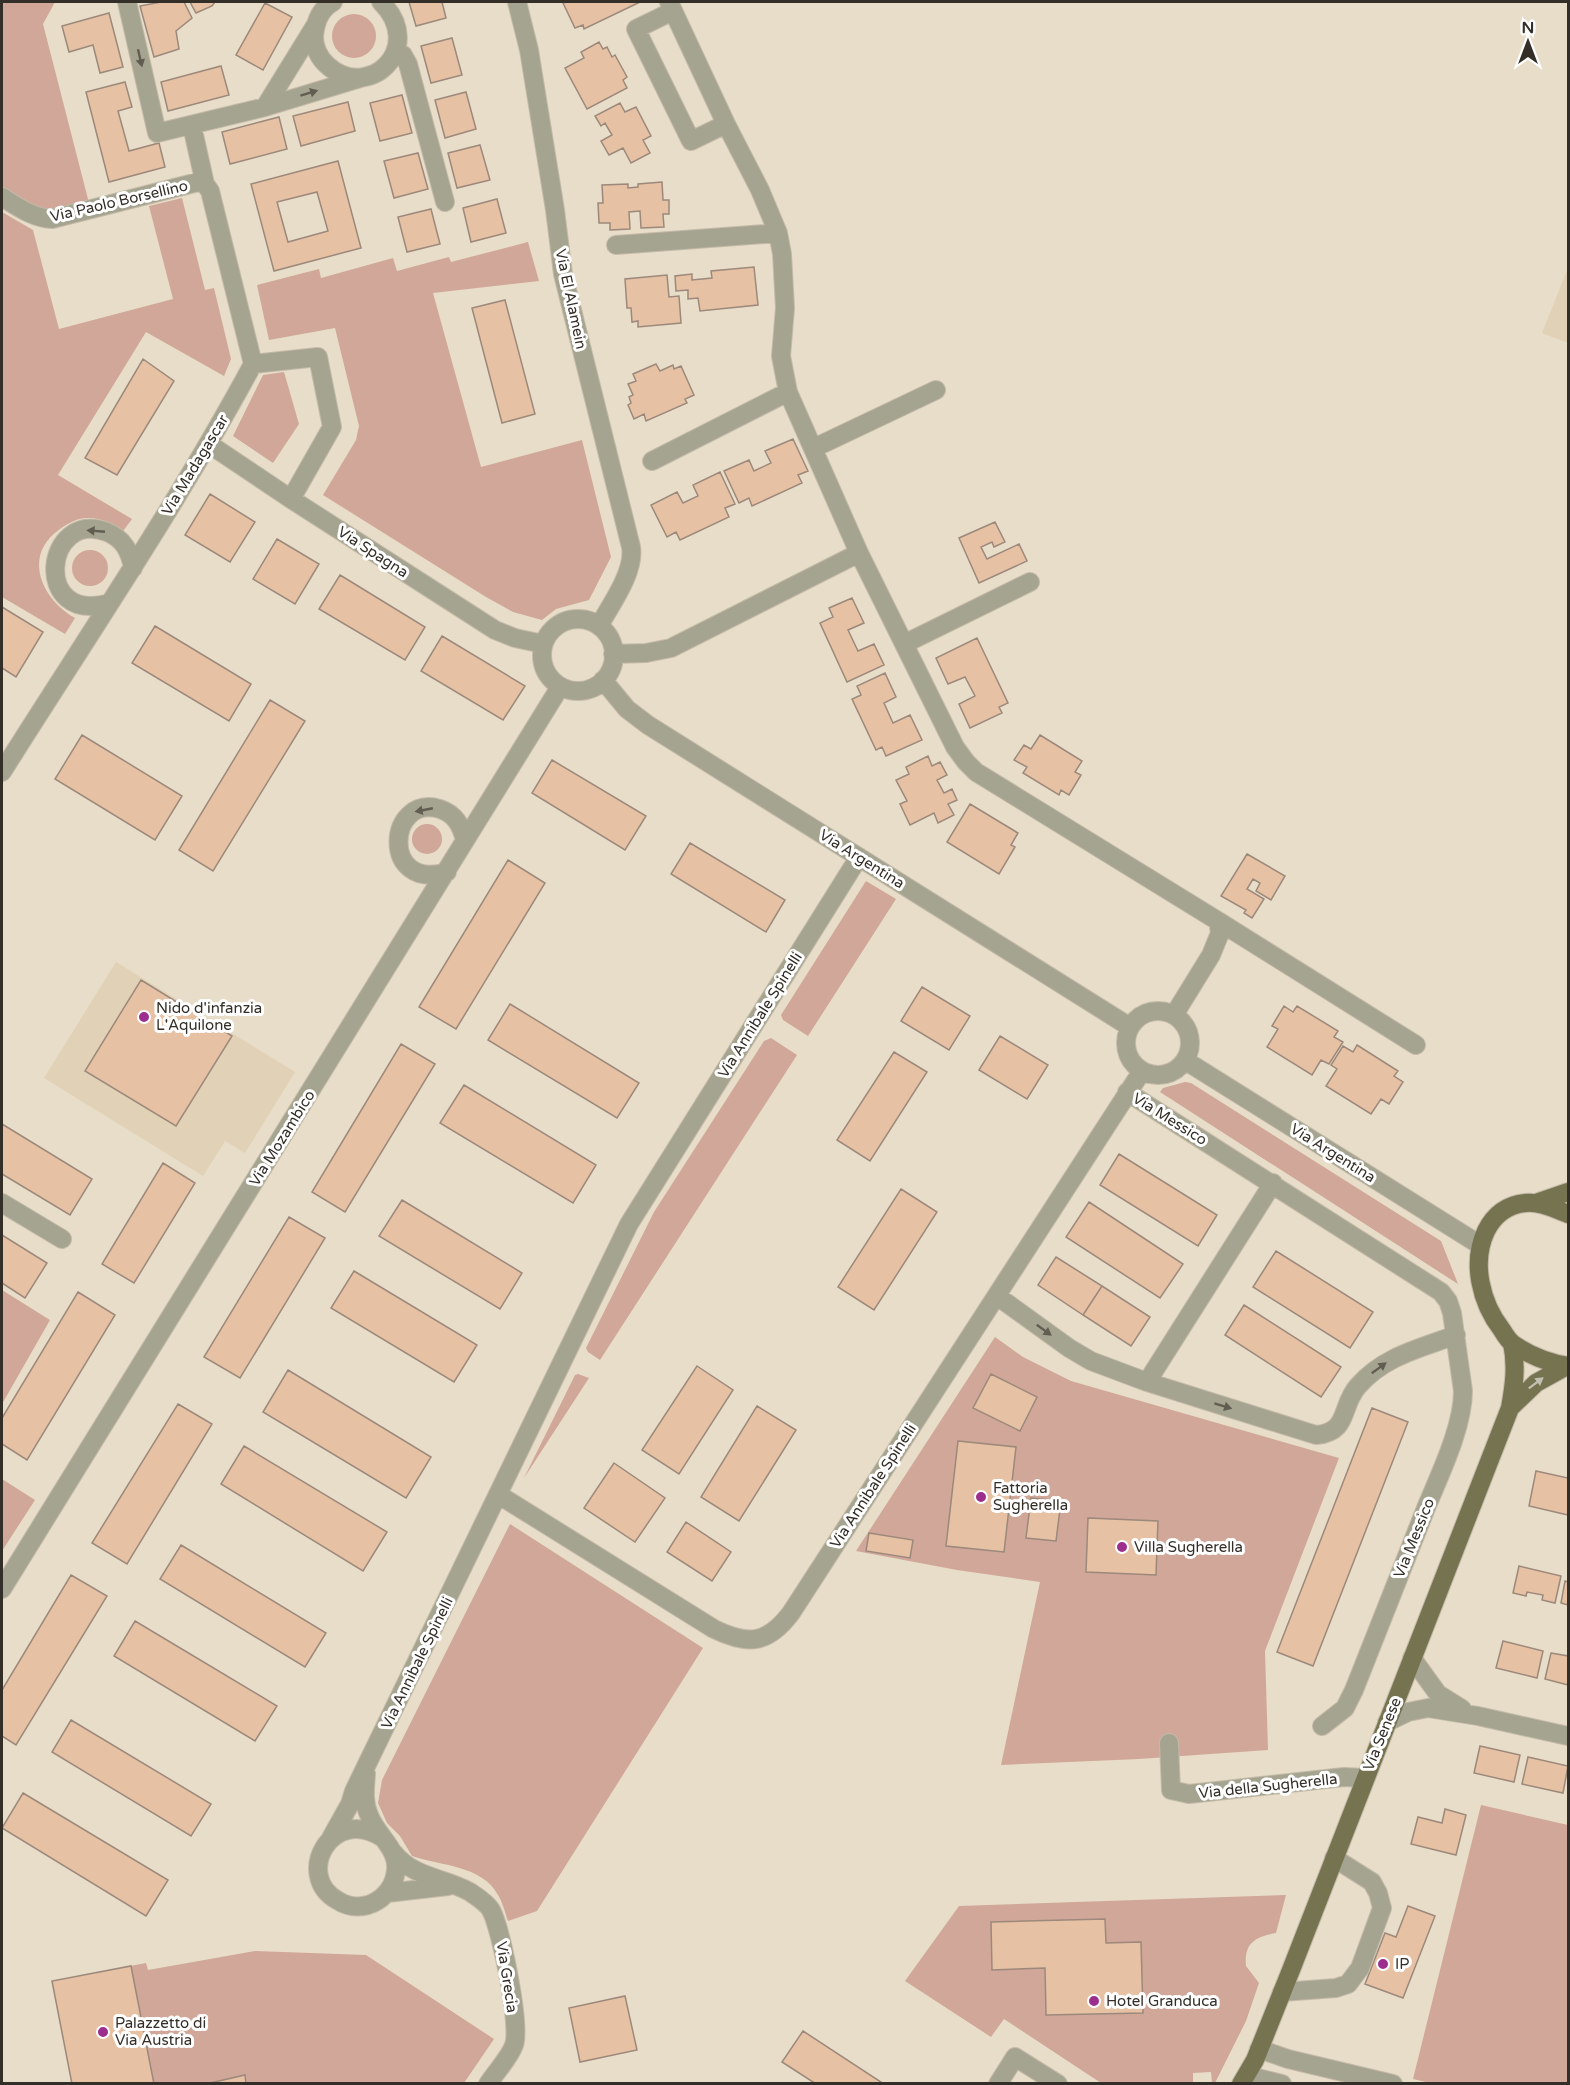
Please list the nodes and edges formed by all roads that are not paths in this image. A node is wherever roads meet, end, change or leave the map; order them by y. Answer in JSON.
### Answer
{"nodes":[{"id":1,"x":127,"y":2,"type":"edge"},
{"id":2,"x":330,"y":2,"type":"edge"},
{"id":3,"x":381,"y":2,"type":"edge"},
{"id":4,"x":393,"y":2,"type":"edge"},
{"id":5,"x":517,"y":2,"type":"edge"},
{"id":6,"x":671,"y":6,"type":"edge"},
{"id":7,"x":397,"y":24,"type":"junction"},
{"id":8,"x":315,"y":26,"type":"junction"},
{"id":9,"x":396,"y":50,"type":"junction"},
{"id":10,"x":374,"y":74,"type":"junction"},
{"id":11,"x":265,"y":107,"type":"junction"},
{"id":12,"x":726,"y":124,"type":"junction"},
{"id":13,"x":192,"y":126,"type":"junction"},
{"id":14,"x":205,"y":184,"type":"junction"},
{"id":15,"x":2,"y":197,"type":"edge"},
{"id":16,"x":445,"y":202,"type":"dead end"},
{"id":17,"x":778,"y":233,"type":"junction"},
{"id":18,"x":616,"y":245,"type":"dead end"},
{"id":19,"x":253,"y":364,"type":"junction"},
{"id":20,"x":936,"y":390,"type":"dead end"},
{"id":21,"x":788,"y":392,"type":"junction"},
{"id":22,"x":209,"y":444,"type":"junction"},
{"id":23,"x":814,"y":448,"type":"junction"},
{"id":24,"x":652,"y":461,"type":"dead end"},
{"id":25,"x":291,"y":499,"type":"junction"},
{"id":26,"x":859,"y":553,"type":"junction"},
{"id":27,"x":133,"y":568,"type":"junction"},
{"id":28,"x":1030,"y":582,"type":"dead end"},
{"id":29,"x":110,"y":603,"type":"junction"},
{"id":30,"x":599,"y":626,"type":"junction"},
{"id":31,"x":543,"y":644,"type":"junction"},
{"id":32,"x":904,"y":644,"type":"junction"},
{"id":33,"x":613,"y":654,"type":"junction"},
{"id":34,"x":603,"y":680,"type":"junction"},
{"id":35,"x":560,"y":687,"type":"junction"},
{"id":36,"x":2,"y":772,"type":"edge"},
{"id":37,"x":465,"y":840,"type":"junction"},
{"id":38,"x":859,"y":857,"type":"junction"},
{"id":39,"x":447,"y":872,"type":"junction"},
{"id":40,"x":1218,"y":921,"type":"junction"},
{"id":41,"x":1174,"y":1015,"type":"junction"},
{"id":42,"x":1130,"y":1027,"type":"junction"},
{"id":43,"x":1416,"y":1045,"type":"dead end"},
{"id":44,"x":1186,"y":1061,"type":"junction"},
{"id":45,"x":1142,"y":1071,"type":"junction"},
{"id":46,"x":1127,"y":1092,"type":"junction"},
{"id":47,"x":1273,"y":1183,"type":"junction"},
{"id":48,"x":1569,"y":1192,"type":"edge"},
{"id":49,"x":2,"y":1203,"type":"edge"},
{"id":50,"x":1534,"y":1204,"type":"junction"},
{"id":51,"x":1569,"y":1214,"type":"edge"},
{"id":52,"x":62,"y":1239,"type":"dead end"},
{"id":53,"x":1480,"y":1245,"type":"junction"},
{"id":54,"x":997,"y":1296,"type":"junction"},
{"id":55,"x":1456,"y":1335,"type":"junction"},
{"id":56,"x":1512,"y":1343,"type":"junction"},
{"id":57,"x":1568,"y":1366,"type":"edge"},
{"id":58,"x":1147,"y":1382,"type":"junction"},
{"id":59,"x":1510,"y":1408,"type":"junction"},
{"id":60,"x":499,"y":1495,"type":"junction"},
{"id":61,"x":2,"y":1588,"type":"edge"},
{"id":62,"x":1412,"y":1658,"type":"junction"},
{"id":63,"x":1478,"y":1716,"type":"junction"},
{"id":64,"x":1387,"y":1722,"type":"junction"},
{"id":65,"x":1322,"y":1726,"type":"dead end"},
{"id":66,"x":1569,"y":1736,"type":"edge"},
{"id":67,"x":1169,"y":1743,"type":"dead end"},
{"id":68,"x":367,"y":1766,"type":"junction"},
{"id":69,"x":1365,"y":1778,"type":"junction"},
{"id":70,"x":331,"y":1838,"type":"junction"},
{"id":71,"x":388,"y":1845,"type":"junction"},
{"id":72,"x":1334,"y":1858,"type":"junction"},
{"id":73,"x":452,"y":1885,"type":"junction"},
{"id":74,"x":387,"y":1893,"type":"junction"},
{"id":75,"x":1282,"y":1992,"type":"junction"},
{"id":76,"x":1252,"y":2070,"type":"edge"},
{"id":77,"x":488,"y":2084,"type":"edge"},
{"id":78,"x":998,"y":2084,"type":"edge"},
{"id":79,"x":1058,"y":2084,"type":"edge"},
{"id":80,"x":1282,"y":2084,"type":"edge"},
{"id":81,"x":1394,"y":2084,"type":"edge"}],
"edges":[{"from":1,"to":13,"type":"street","one_way":true},
{"from":2,"to":8,"type":"street"},
{"from":3,"to":7,"type":"street"},
{"from":4,"to":7,"type":"street"},
{"from":5,"to":30,"type":"street","name":"Via El Alamein"},
{"from":6,"to":12,"type":"street"},
{"from":6,"to":12,"type":"street"},
{"from":7,"to":9,"type":"street"},
{"from":8,"to":10,"type":"street"},
{"from":8,"to":11,"type":"street"},
{"from":9,"to":10,"type":"street"},
{"from":9,"to":16,"type":"street"},
{"from":11,"to":10,"type":"street","one_way":true},
{"from":11,"to":13,"type":"street"},
{"from":12,"to":17,"type":"street"},
{"from":13,"to":14,"type":"street"},
{"from":14,"to":15,"type":"street","name":"Via Paolo Borsellino"},
{"from":14,"to":19,"type":"street"},
{"from":17,"to":18,"type":"street"},
{"from":17,"to":21,"type":"street"},
{"from":19,"to":22,"type":"street","name":"Via Madagascar"},
{"from":19,"to":25,"type":"street"},
{"from":20,"to":23,"type":"street"},
{"from":21,"to":23,"type":"street"},
{"from":21,"to":24,"type":"street"},
{"from":22,"to":25,"type":"street","name":"Via Spagna"},
{"from":22,"to":27,"type":"street","name":"Via Madagascar"},
{"from":23,"to":26,"type":"street"},
{"from":25,"to":31,"type":"street","name":"Via Spagna"},
{"from":26,"to":32,"type":"street"},
{"from":26,"to":33,"type":"street"},
{"from":27,"to":29,"type":"street","name":"Via Madagascar"},
{"from":27,"to":29,"type":"street","one_way":true},
{"from":28,"to":32,"type":"street"},
{"from":29,"to":36,"type":"street","name":"Via Madagascar"},
{"from":30,"to":31,"type":"street"},
{"from":30,"to":33,"type":"street"},
{"from":31,"to":35,"type":"street"},
{"from":32,"to":40,"type":"street"},
{"from":33,"to":34,"type":"street"},
{"from":34,"to":35,"type":"street"},
{"from":34,"to":38,"type":"street","name":"Via Argentina"},
{"from":35,"to":37,"type":"street","name":"Via Mozambico"},
{"from":37,"to":39,"type":"street","name":"Via Mozambico"},
{"from":37,"to":39,"type":"street","one_way":true},
{"from":38,"to":42,"type":"street","name":"Via Argentina"},
{"from":38,"to":60,"type":"street","name":"Via Annibale Spinelli"},
{"from":39,"to":61,"type":"street","name":"Via Mozambico"},
{"from":40,"to":41,"type":"street"},
{"from":40,"to":43,"type":"street"},
{"from":41,"to":42,"type":"street"},
{"from":41,"to":44,"type":"street"},
{"from":42,"to":45,"type":"street"},
{"from":44,"to":45,"type":"street"},
{"from":44,"to":53,"type":"street","name":"Via Argentina"},
{"from":45,"to":46,"type":"street","name":"Via Annibale Spinelli"},
{"from":46,"to":47,"type":"street","name":"Via Messico"},
{"from":46,"to":54,"type":"street","name":"Via Annibale Spinelli"},
{"from":47,"to":55,"type":"street","name":"Via Messico"},
{"from":47,"to":58,"type":"street"},
{"from":48,"to":50,"type":"main road"},
{"from":49,"to":52,"type":"street"},
{"from":50,"to":51,"type":"main road"},
{"from":50,"to":53,"type":"main road"},
{"from":53,"to":56,"type":"main road"},
{"from":54,"to":58,"type":"street","one_way":true},
{"from":54,"to":60,"type":"street","name":"Via Annibale Spinelli"},
{"from":58,"to":55,"type":"street","one_way":true},
{"from":55,"to":65,"type":"street","name":"Via Messico"},
{"from":56,"to":57,"type":"main road"},
{"from":56,"to":59,"type":"main road","name":"Via Senese"},
{"from":59,"to":57,"type":"main road","name":"Via Senese","one_way":true},
{"from":59,"to":62,"type":"main road","name":"Via Senese"},
{"from":60,"to":68,"type":"street","name":"Via Annibale Spinelli"},
{"from":62,"to":63,"type":"street"},
{"from":62,"to":64,"type":"main road","name":"Via Senese"},
{"from":63,"to":64,"type":"street"},
{"from":63,"to":66,"type":"street"},
{"from":64,"to":69,"type":"main road","name":"Via Senese"},
{"from":67,"to":69,"type":"street","name":"Via della Sugherella"},
{"from":68,"to":70,"type":"street","name":"Via Annibale Spinelli"},
{"from":68,"to":71,"type":"street","name":"Via Annibale Spinelli"},
{"from":69,"to":72,"type":"main road","name":"Via Senese"},
{"from":70,"to":71,"type":"street"},
{"from":70,"to":74,"type":"street"},
{"from":71,"to":73,"type":"street","name":"Via Grecia"},
{"from":71,"to":74,"type":"street"},
{"from":72,"to":75,"type":"main road","name":"Via Senese"},
{"from":72,"to":75,"type":"street"},
{"from":73,"to":74,"type":"street"},
{"from":73,"to":77,"type":"street","name":"Via Grecia"},
{"from":75,"to":76,"type":"main road","name":"Via Senese"},
{"from":76,"to":80,"type":"street"},
{"from":76,"to":81,"type":"street"},
{"from":78,"to":79,"type":"street"}]}
